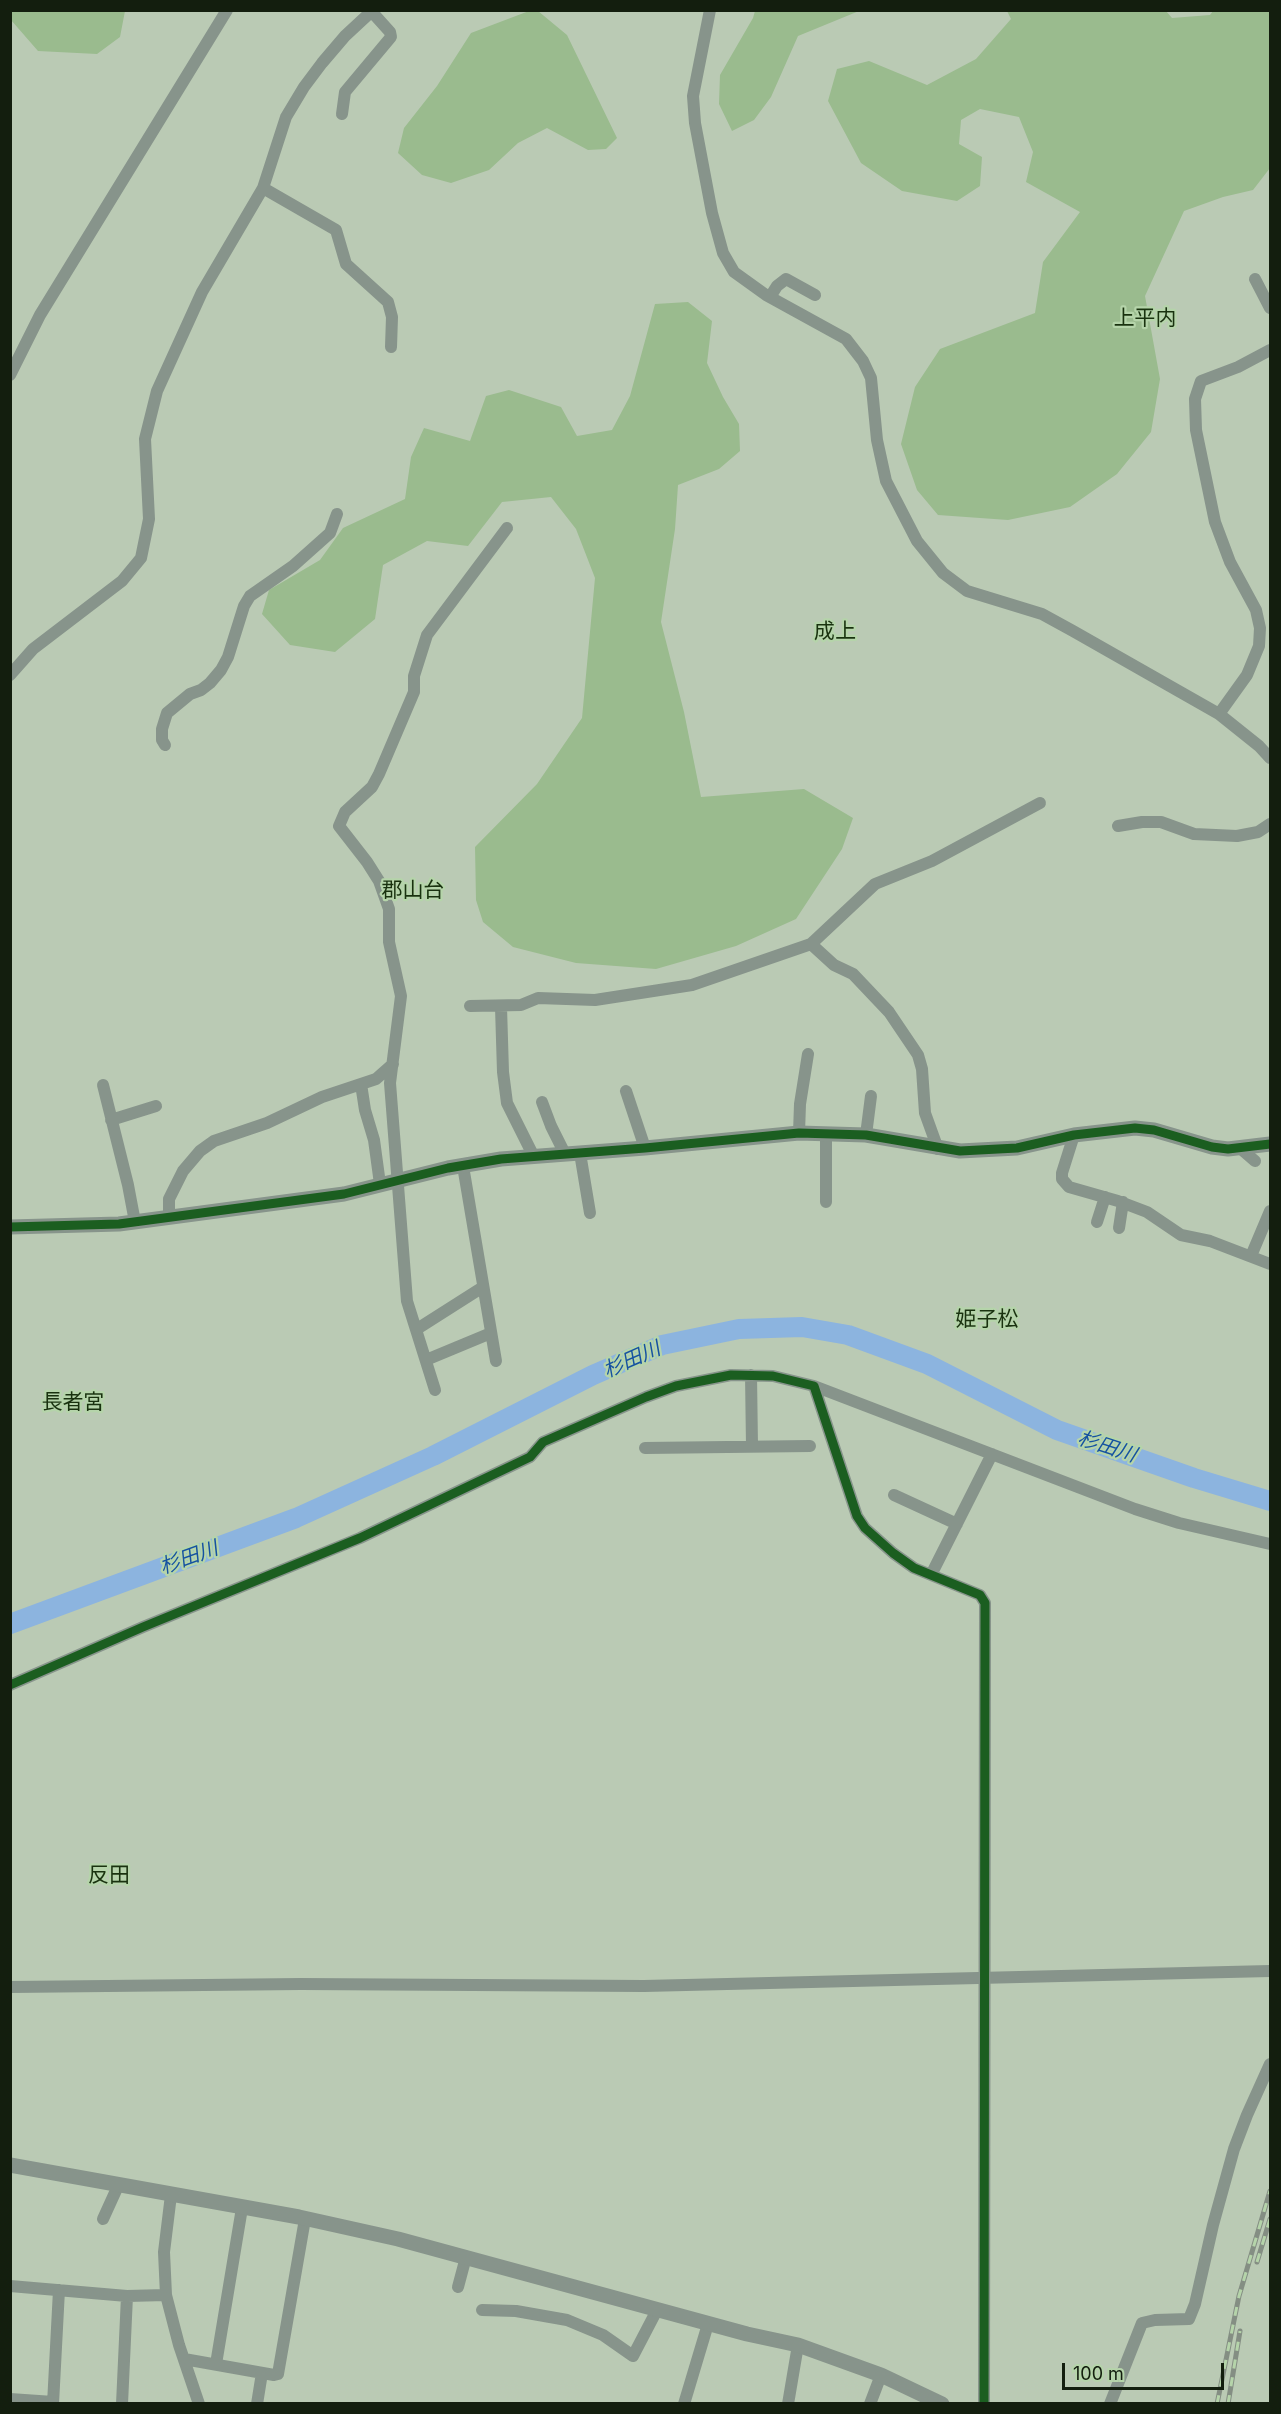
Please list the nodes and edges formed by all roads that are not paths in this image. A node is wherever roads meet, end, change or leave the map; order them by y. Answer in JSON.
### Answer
{"nodes":[{"id":1,"x":227,"y":10,"type":"edge"},
{"id":2,"x":710,"y":10,"type":"edge"},
{"id":3,"x":373,"y":11,"type":"edge"},
{"id":4,"x":342,"y":114,"type":"dead end"},
{"id":5,"x":263,"y":188,"type":"junction"},
{"id":6,"x":1255,"y":279,"type":"dead end"},
{"id":7,"x":815,"y":295,"type":"dead end"},
{"id":8,"x":770,"y":297,"type":"junction"},
{"id":9,"x":1270,"y":308,"type":"edge"},
{"id":10,"x":391,"y":347,"type":"dead end"},
{"id":11,"x":1270,"y":350,"type":"edge"},
{"id":12,"x":10,"y":375,"type":"edge"},
{"id":13,"x":337,"y":514,"type":"dead end"},
{"id":14,"x":507,"y":528,"type":"dead end"},
{"id":15,"x":10,"y":675,"type":"edge"},
{"id":16,"x":1218,"y":714,"type":"junction"},
{"id":17,"x":165,"y":745,"type":"dead end"},
{"id":18,"x":1270,"y":758,"type":"edge"},
{"id":19,"x":1040,"y":803,"type":"dead end"},
{"id":20,"x":1270,"y":824,"type":"edge"},
{"id":21,"x":1118,"y":826,"type":"dead end"},
{"id":22,"x":811,"y":944,"type":"junction"},
{"id":23,"x":470,"y":1006,"type":"dead end"},
{"id":24,"x":501,"y":1007,"type":"junction"},
{"id":25,"x":808,"y":1054,"type":"dead end"},
{"id":26,"x":393,"y":1064,"type":"junction"},
{"id":27,"x":361,"y":1084,"type":"junction"},
{"id":28,"x":103,"y":1085,"type":"dead end"},
{"id":29,"x":626,"y":1091,"type":"dead end"},
{"id":30,"x":871,"y":1096,"type":"dead end"},
{"id":31,"x":543,"y":1101,"type":"dead end"},
{"id":32,"x":156,"y":1106,"type":"dead end"},
{"id":33,"x":111,"y":1120,"type":"junction"},
{"id":34,"x":799,"y":1133,"type":"junction"},
{"id":35,"x":826,"y":1134,"type":"junction"},
{"id":36,"x":866,"y":1135,"type":"junction"},
{"id":37,"x":1074,"y":1135,"type":"junction"},
{"id":38,"x":1270,"y":1144,"type":"edge"},
{"id":39,"x":645,"y":1148,"type":"junction"},
{"id":40,"x":1240,"y":1148,"type":"junction"},
{"id":41,"x":938,"y":1149,"type":"junction"},
{"id":42,"x":572,"y":1154,"type":"junction"},
{"id":43,"x":534,"y":1156,"type":"junction"},
{"id":44,"x":1255,"y":1161,"type":"dead end"},
{"id":45,"x":463,"y":1166,"type":"junction"},
{"id":46,"x":399,"y":1179,"type":"junction"},
{"id":47,"x":380,"y":1184,"type":"junction"},
{"id":48,"x":1105,"y":1197,"type":"junction"},
{"id":49,"x":826,"y":1202,"type":"dead end"},
{"id":50,"x":1123,"y":1202,"type":"junction"},
{"id":51,"x":1270,"y":1211,"type":"edge"},
{"id":52,"x":590,"y":1212,"type":"dead end"},
{"id":53,"x":169,"y":1217,"type":"junction"},
{"id":54,"x":135,"y":1222,"type":"junction"},
{"id":55,"x":1097,"y":1222,"type":"dead end"},
{"id":56,"x":10,"y":1227,"type":"edge"},
{"id":57,"x":1119,"y":1228,"type":"dead end"},
{"id":58,"x":1251,"y":1256,"type":"junction"},
{"id":59,"x":1270,"y":1264,"type":"edge"},
{"id":60,"x":483,"y":1287,"type":"junction"},
{"id":61,"x":417,"y":1329,"type":"junction"},
{"id":62,"x":491,"y":1333,"type":"junction"},
{"id":63,"x":426,"y":1360,"type":"junction"},
{"id":64,"x":496,"y":1361,"type":"dead end"},
{"id":65,"x":751,"y":1375,"type":"junction"},
{"id":66,"x":814,"y":1386,"type":"junction"},
{"id":67,"x":435,"y":1390,"type":"dead end"},
{"id":68,"x":752,"y":1446,"type":"junction"},
{"id":69,"x":810,"y":1446,"type":"dead end"},
{"id":70,"x":645,"y":1448,"type":"dead end"},
{"id":71,"x":992,"y":1454,"type":"junction"},
{"id":72,"x":894,"y":1495,"type":"dead end"},
{"id":73,"x":957,"y":1524,"type":"junction"},
{"id":74,"x":1270,"y":1544,"type":"edge"},
{"id":75,"x":931,"y":1575,"type":"junction"},
{"id":76,"x":10,"y":1685,"type":"edge"},
{"id":77,"x":1270,"y":1971,"type":"edge"},
{"id":78,"x":983,"y":1978,"type":"junction"},
{"id":79,"x":10,"y":1987,"type":"edge"},
{"id":80,"x":1270,"y":2064,"type":"edge"},
{"id":81,"x":10,"y":2165,"type":"edge"},
{"id":82,"x":118,"y":2186,"type":"junction"},
{"id":83,"x":171,"y":2195,"type":"junction"},
{"id":84,"x":242,"y":2208,"type":"junction"},
{"id":85,"x":103,"y":2219,"type":"dead end"},
{"id":86,"x":304,"y":2219,"type":"junction"},
{"id":87,"x":466,"y":2257,"type":"junction"},
{"id":88,"x":10,"y":2286,"type":"edge"},
{"id":89,"x":458,"y":2287,"type":"dead end"},
{"id":90,"x":58,"y":2290,"type":"junction"},
{"id":91,"x":166,"y":2295,"type":"junction"},
{"id":92,"x":127,"y":2296,"type":"junction"},
{"id":93,"x":482,"y":2310,"type":"dead end"},
{"id":94,"x":657,"y":2310,"type":"junction"},
{"id":95,"x":708,"y":2324,"type":"junction"},
{"id":96,"x":798,"y":2345,"type":"junction"},
{"id":97,"x":184,"y":2359,"type":"junction"},
{"id":98,"x":216,"y":2364,"type":"junction"},
{"id":99,"x":262,"y":2373,"type":"junction"},
{"id":100,"x":881,"y":2375,"type":"junction"},
{"id":101,"x":913,"y":2398,"type":"edge"},
{"id":102,"x":10,"y":2399,"type":"edge"},
{"id":103,"x":53,"y":2403,"type":"edge"},
{"id":104,"x":122,"y":2403,"type":"edge"},
{"id":105,"x":199,"y":2403,"type":"edge"},
{"id":106,"x":257,"y":2403,"type":"edge"},
{"id":107,"x":684,"y":2403,"type":"edge"},
{"id":108,"x":788,"y":2403,"type":"edge"},
{"id":109,"x":870,"y":2403,"type":"edge"},
{"id":110,"x":942,"y":2403,"type":"edge"},
{"id":111,"x":984,"y":2403,"type":"edge"},
{"id":112,"x":1110,"y":2403,"type":"edge"}],
"edges":[{"from":1,"to":12,"type":"street"},
{"from":2,"to":8,"type":"street"},
{"from":3,"to":4,"type":"street"},
{"from":3,"to":5,"type":"street"},
{"from":5,"to":10,"type":"street"},
{"from":5,"to":15,"type":"street"},
{"from":6,"to":9,"type":"street"},
{"from":7,"to":8,"type":"street"},
{"from":8,"to":16,"type":"street"},
{"from":11,"to":16,"type":"street"},
{"from":13,"to":17,"type":"street"},
{"from":14,"to":26,"type":"street"},
{"from":16,"to":18,"type":"street"},
{"from":19,"to":22,"type":"street"},
{"from":20,"to":21,"type":"street"},
{"from":22,"to":24,"type":"street"},
{"from":22,"to":41,"type":"street"},
{"from":23,"to":24,"type":"street"},
{"from":24,"to":43,"type":"street"},
{"from":25,"to":34,"type":"street"},
{"from":26,"to":27,"type":"street"},
{"from":26,"to":46,"type":"street"},
{"from":27,"to":47,"type":"street"},
{"from":27,"to":53,"type":"street"},
{"from":28,"to":33,"type":"street"},
{"from":29,"to":39,"type":"street"},
{"from":30,"to":36,"type":"street"},
{"from":31,"to":42,"type":"street"},
{"from":32,"to":33,"type":"street"},
{"from":33,"to":54,"type":"street"},
{"from":34,"to":35,"type":"street"},
{"from":34,"to":39,"type":"street"},
{"from":35,"to":36,"type":"street"},
{"from":35,"to":49,"type":"street"},
{"from":36,"to":41,"type":"street"},
{"from":37,"to":40,"type":"street"},
{"from":37,"to":41,"type":"street"},
{"from":37,"to":48,"type":"street"},
{"from":38,"to":40,"type":"street"},
{"from":39,"to":42,"type":"street"},
{"from":40,"to":44,"type":"street"},
{"from":42,"to":43,"type":"street"},
{"from":42,"to":52,"type":"street"},
{"from":43,"to":45,"type":"street"},
{"from":45,"to":46,"type":"street"},
{"from":45,"to":60,"type":"street"},
{"from":46,"to":47,"type":"street"},
{"from":46,"to":61,"type":"street"},
{"from":47,"to":53,"type":"street"},
{"from":48,"to":50,"type":"street"},
{"from":48,"to":55,"type":"street"},
{"from":50,"to":57,"type":"street"},
{"from":50,"to":58,"type":"street"},
{"from":51,"to":58,"type":"street"},
{"from":53,"to":54,"type":"street"},
{"from":54,"to":56,"type":"street"},
{"from":58,"to":59,"type":"street"},
{"from":60,"to":61,"type":"street"},
{"from":60,"to":62,"type":"street"},
{"from":61,"to":63,"type":"street"},
{"from":62,"to":63,"type":"street"},
{"from":62,"to":64,"type":"street"},
{"from":63,"to":67,"type":"street"},
{"from":65,"to":66,"type":"street"},
{"from":65,"to":68,"type":"street"},
{"from":65,"to":76,"type":"street"},
{"from":66,"to":71,"type":"street"},
{"from":66,"to":75,"type":"street"},
{"from":68,"to":69,"type":"street"},
{"from":68,"to":70,"type":"street"},
{"from":71,"to":73,"type":"street"},
{"from":71,"to":74,"type":"street"},
{"from":72,"to":73,"type":"street"},
{"from":73,"to":75,"type":"street"},
{"from":75,"to":78,"type":"street"},
{"from":77,"to":78,"type":"street"},
{"from":78,"to":79,"type":"street"},
{"from":78,"to":111,"type":"street"},
{"from":80,"to":112,"type":"street"},
{"from":81,"to":82,"type":"street"},
{"from":82,"to":83,"type":"street"},
{"from":82,"to":85,"type":"street"},
{"from":83,"to":84,"type":"street"},
{"from":83,"to":91,"type":"street"},
{"from":84,"to":86,"type":"street"},
{"from":84,"to":98,"type":"street"},
{"from":86,"to":87,"type":"street"},
{"from":86,"to":99,"type":"street"},
{"from":87,"to":89,"type":"street"},
{"from":87,"to":94,"type":"street"},
{"from":88,"to":90,"type":"street"},
{"from":90,"to":92,"type":"street"},
{"from":90,"to":103,"type":"street"},
{"from":91,"to":92,"type":"street"},
{"from":91,"to":97,"type":"street"},
{"from":92,"to":104,"type":"street"},
{"from":93,"to":94,"type":"street"},
{"from":94,"to":95,"type":"street"},
{"from":95,"to":96,"type":"street"},
{"from":95,"to":107,"type":"street"},
{"from":96,"to":100,"type":"street"},
{"from":96,"to":108,"type":"street"},
{"from":97,"to":98,"type":"street"},
{"from":97,"to":105,"type":"street"},
{"from":98,"to":99,"type":"street"},
{"from":99,"to":106,"type":"street"},
{"from":100,"to":101,"type":"street"},
{"from":100,"to":109,"type":"street"},
{"from":101,"to":110,"type":"street"},
{"from":102,"to":103,"type":"street"}]}
